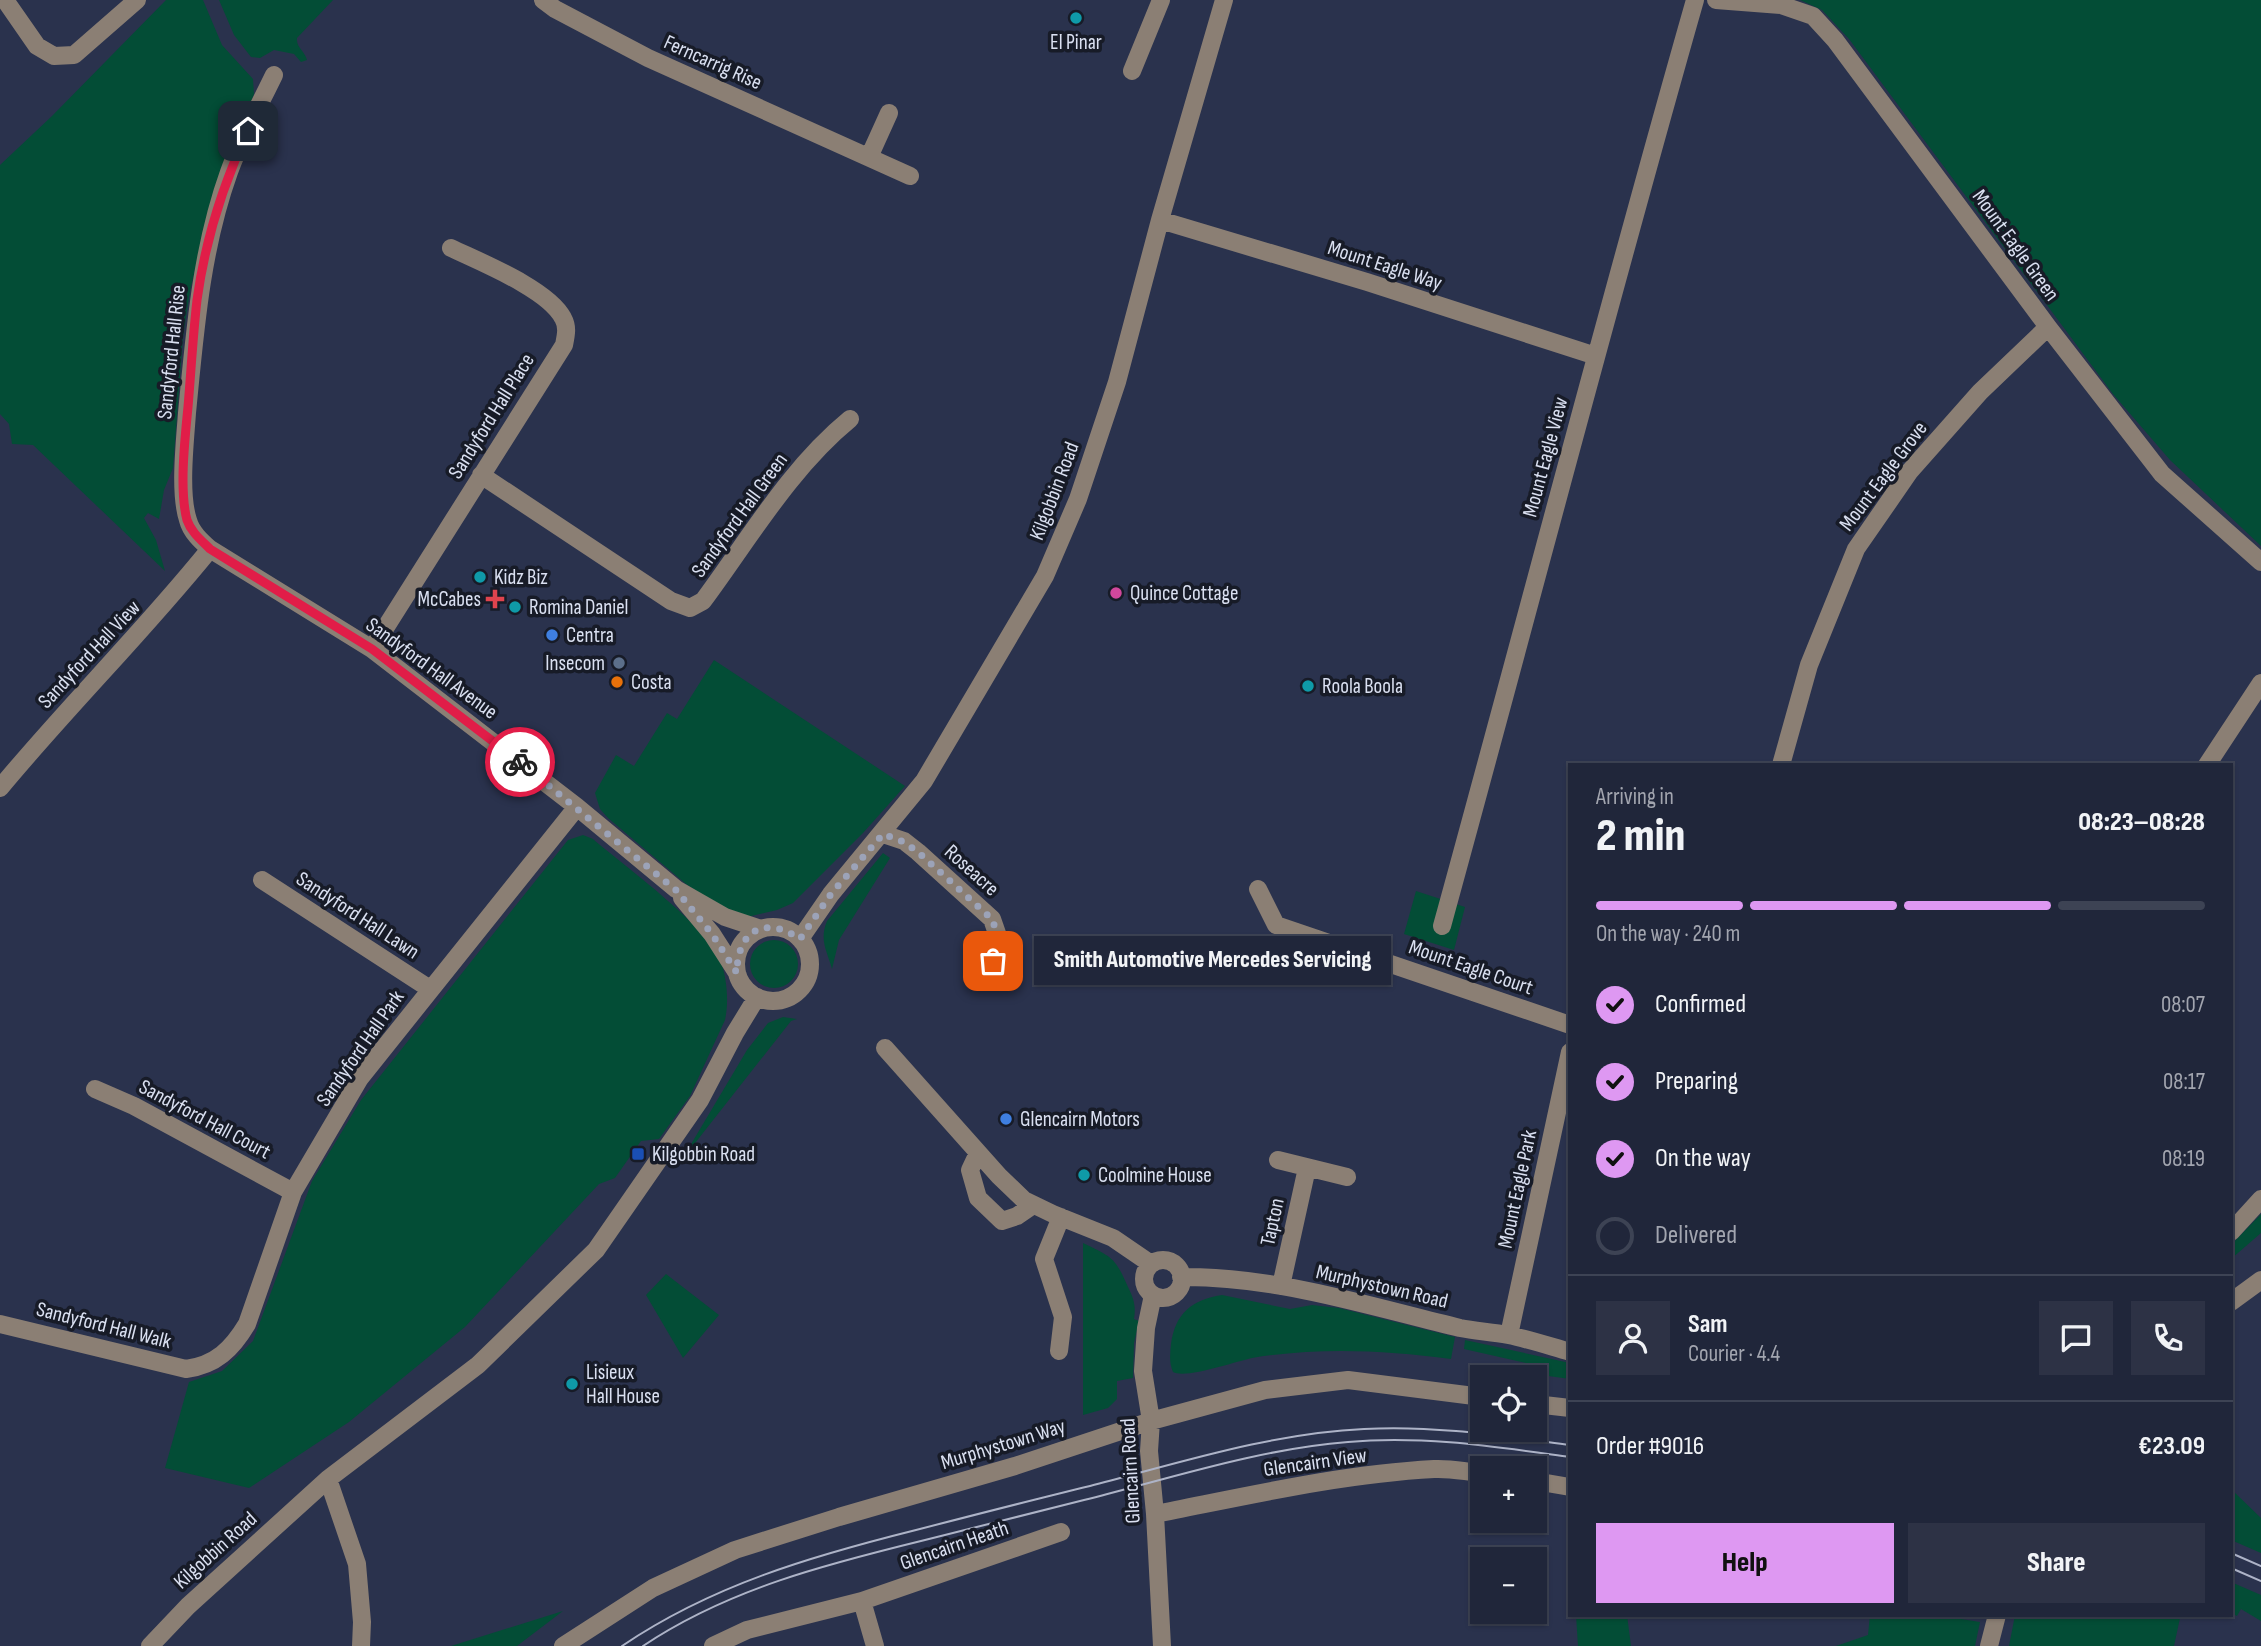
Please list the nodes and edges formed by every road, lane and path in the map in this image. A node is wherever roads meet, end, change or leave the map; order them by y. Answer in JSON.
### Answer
{"nodes":[{"id":1,"x":5,"y":0,"type":"edge"},
{"id":2,"x":137,"y":0,"type":"edge"},
{"id":3,"x":543,"y":0,"type":"edge"},
{"id":4,"x":1161,"y":0,"type":"edge"},
{"id":5,"x":1695,"y":0,"type":"edge"},
{"id":6,"x":1716,"y":0,"type":"edge"},
{"id":7,"x":1219,"y":1,"type":"edge"},
{"id":8,"x":1132,"y":71,"type":"dead end"},
{"id":9,"x":274,"y":75,"type":"dead end"},
{"id":10,"x":889,"y":113,"type":"dead end"},
{"id":11,"x":870,"y":155,"type":"junction"},
{"id":12,"x":910,"y":176,"type":"dead end"},
{"id":13,"x":1160,"y":220,"type":"junction"},
{"id":14,"x":451,"y":248,"type":"dead end"},
{"id":15,"x":2048,"y":327,"type":"junction"},
{"id":16,"x":1595,"y":356,"type":"junction"},
{"id":17,"x":850,"y":419,"type":"dead end"},
{"id":18,"x":481,"y":475,"type":"junction"},
{"id":19,"x":188,"y":521,"type":"joint"},
{"id":20,"x":210,"y":549,"type":"junction"},
{"id":21,"x":2261,"y":562,"type":"edge"},
{"id":22,"x":372,"y":649,"type":"junction"},
{"id":23,"x":2261,"y":683,"type":"edge"},
{"id":24,"x":1782,"y":763,"type":"edge"},
{"id":25,"x":2208,"y":763,"type":"edge"},
{"id":26,"x":0,"y":788,"type":"edge"},
{"id":27,"x":577,"y":807,"type":"junction"},
{"id":28,"x":883,"y":834,"type":"junction"},
{"id":29,"x":262,"y":880,"type":"dead end"},
{"id":30,"x":1258,"y":889,"type":"dead end"},
{"id":31,"x":676,"y":890,"type":"junction"},
{"id":32,"x":1442,"y":926,"type":"dead end"},
{"id":33,"x":761,"y":929,"type":"junction"},
{"id":34,"x":800,"y":939,"type":"junction"},
{"id":35,"x":993,"y":961,"type":"dead end"},
{"id":36,"x":737,"y":973,"type":"junction"},
{"id":37,"x":430,"y":989,"type":"junction"},
{"id":38,"x":757,"y":997,"type":"junction"},
{"id":39,"x":1568,"y":1024,"type":"edge"},
{"id":40,"x":884,"y":1048,"type":"dead end"},
{"id":41,"x":1568,"y":1061,"type":"edge"},
{"id":42,"x":95,"y":1089,"type":"dead end"},
{"id":43,"x":978,"y":1153,"type":"junction"},
{"id":44,"x":1278,"y":1160,"type":"dead end"},
{"id":45,"x":1307,"y":1168,"type":"junction"},
{"id":46,"x":1347,"y":1177,"type":"dead end"},
{"id":47,"x":293,"y":1192,"type":"junction"},
{"id":48,"x":2261,"y":1199,"type":"edge"},
{"id":49,"x":1033,"y":1205,"type":"junction"},
{"id":50,"x":1061,"y":1217,"type":"junction"},
{"id":51,"x":2233,"y":1229,"type":"edge"},
{"id":52,"x":1151,"y":1264,"type":"junction"},
{"id":53,"x":1181,"y":1277,"type":"junction"},
{"id":54,"x":2261,"y":1280,"type":"edge"},
{"id":55,"x":1281,"y":1286,"type":"junction"},
{"id":56,"x":1153,"y":1295,"type":"junction"},
{"id":57,"x":2233,"y":1301,"type":"edge"},
{"id":58,"x":0,"y":1324,"type":"edge"},
{"id":59,"x":1509,"y":1335,"type":"junction"},
{"id":60,"x":1059,"y":1351,"type":"dead end"},
{"id":61,"x":1568,"y":1351,"type":"edge"},
{"id":62,"x":197,"y":1367,"type":"joint"},
{"id":63,"x":1470,"y":1395,"type":"edge"},
{"id":64,"x":1547,"y":1405,"type":"edge"},
{"id":65,"x":1568,"y":1408,"type":"edge"},
{"id":66,"x":1151,"y":1421,"type":"junction"},
{"id":67,"x":1470,"y":1472,"type":"edge"},
{"id":68,"x":328,"y":1479,"type":"junction"},
{"id":69,"x":1547,"y":1483,"type":"edge"},
{"id":70,"x":1568,"y":1487,"type":"edge"},
{"id":71,"x":1155,"y":1514,"type":"junction"},
{"id":72,"x":1061,"y":1532,"type":"dead end"},
{"id":73,"x":862,"y":1601,"type":"junction"},
{"id":74,"x":1996,"y":1617,"type":"edge"},
{"id":75,"x":149,"y":1646,"type":"edge"},
{"id":76,"x":361,"y":1646,"type":"edge"},
{"id":77,"x":563,"y":1646,"type":"edge"},
{"id":78,"x":713,"y":1646,"type":"edge"},
{"id":79,"x":875,"y":1646,"type":"edge"},
{"id":80,"x":1162,"y":1646,"type":"edge"},
{"id":81,"x":1989,"y":1646,"type":"edge"}],
"edges":[{"from":1,"to":2,"type":"street"},
{"from":3,"to":11,"type":"street","name":"Ferncarrig Rise"},
{"from":4,"to":8,"type":"street"},
{"from":5,"to":16,"type":"street","name":"Mount Eagle View"},
{"from":6,"to":15,"type":"street","name":"Mount Eagle Green"},
{"from":7,"to":13,"type":"street","name":"Kilgobbin Road"},
{"from":9,"to":19,"type":"street","name":"Sandyford Hall Rise"},
{"from":10,"to":11,"type":"street"},
{"from":11,"to":12,"type":"street","name":"Ferncarrig Rise"},
{"from":13,"to":16,"type":"street","name":"Mount Eagle Way"},
{"from":13,"to":28,"type":"street","name":"Kilgobbin Road"},
{"from":14,"to":18,"type":"street","name":"Sandyford Hall Place"},
{"from":15,"to":21,"type":"street","name":"Mount Eagle Green"},
{"from":15,"to":24,"type":"street","name":"Mount Eagle Grove"},
{"from":16,"to":32,"type":"street","name":"Mount Eagle View"},
{"from":17,"to":18,"type":"street","name":"Sandyford Hall Green"},
{"from":18,"to":22,"type":"street","name":"Sandyford Hall Place"},
{"from":19,"to":20,"type":"street","name":"Sandyford Hall Avenue"},
{"from":20,"to":22,"type":"street","name":"Sandyford Hall Avenue"},
{"from":20,"to":26,"type":"street","name":"Sandyford Hall View"},
{"from":22,"to":27,"type":"street","name":"Sandyford Hall Avenue"},
{"from":23,"to":25,"type":"street"},
{"from":27,"to":31,"type":"street","name":"Sandyford Hall Avenue"},
{"from":27,"to":37,"type":"street","name":"Sandyford Hall Park"},
{"from":28,"to":34,"type":"street","name":"Kilgobbin Road"},
{"from":28,"to":35,"type":"street","name":"Roseacre"},
{"from":29,"to":37,"type":"street","name":"Sandyford Hall Lawn"},
{"from":30,"to":39,"type":"street","name":"Mount Eagle Court"},
{"from":31,"to":33,"type":"street","name":"Sandyford Hall Avenue"},
{"from":31,"to":36,"type":"street","name":"Sandyford Hall Avenue"},
{"from":33,"to":34,"type":"street"},
{"from":33,"to":36,"type":"street"},
{"from":34,"to":38,"type":"street"},
{"from":36,"to":38,"type":"street"},
{"from":37,"to":47,"type":"street","name":"Sandyford Hall Park"},
{"from":38,"to":68,"type":"street","name":"Kilgobbin Road"},
{"from":40,"to":43,"type":"street"},
{"from":41,"to":59,"type":"street","name":"Mount Eagle Park"},
{"from":42,"to":47,"type":"street","name":"Sandyford Hall Court"},
{"from":43,"to":49,"type":"street"},
{"from":43,"to":49,"type":"street"},
{"from":44,"to":45,"type":"street"},
{"from":45,"to":46,"type":"street"},
{"from":45,"to":55,"type":"street","name":"Tapton"},
{"from":47,"to":62,"type":"street","name":"Sandyford Hall Park"},
{"from":48,"to":51,"type":"street"},
{"from":49,"to":50,"type":"street"},
{"from":50,"to":52,"type":"street"},
{"from":50,"to":60,"type":"street"},
{"from":52,"to":53,"type":"street"},
{"from":52,"to":56,"type":"street"},
{"from":53,"to":55,"type":"street","name":"Murphystown Road"},
{"from":53,"to":56,"type":"street"},
{"from":54,"to":57,"type":"street"},
{"from":55,"to":59,"type":"street","name":"Murphystown Road"},
{"from":56,"to":66,"type":"street","name":"Glencairn Road"},
{"from":58,"to":62,"type":"street","name":"Sandyford Hall Walk"},
{"from":59,"to":61,"type":"street","name":"Murphystown Road"},
{"from":63,"to":66,"type":"street","name":"Murphystown Way"},
{"from":64,"to":65,"type":"street"},
{"from":66,"to":71,"type":"street","name":"Glencairn Road"},
{"from":66,"to":77,"type":"street","name":"Murphystown Way"},
{"from":67,"to":71,"type":"street","name":"Glencairn View"},
{"from":68,"to":75,"type":"street","name":"Kilgobbin Road"},
{"from":68,"to":76,"type":"street"},
{"from":69,"to":70,"type":"street"},
{"from":71,"to":80,"type":"street","name":"Glencairn Road"},
{"from":72,"to":73,"type":"street","name":"Glencairn Heath"},
{"from":73,"to":78,"type":"street","name":"Glencairn Heath"},
{"from":73,"to":79,"type":"street"},
{"from":74,"to":81,"type":"street"}]}
